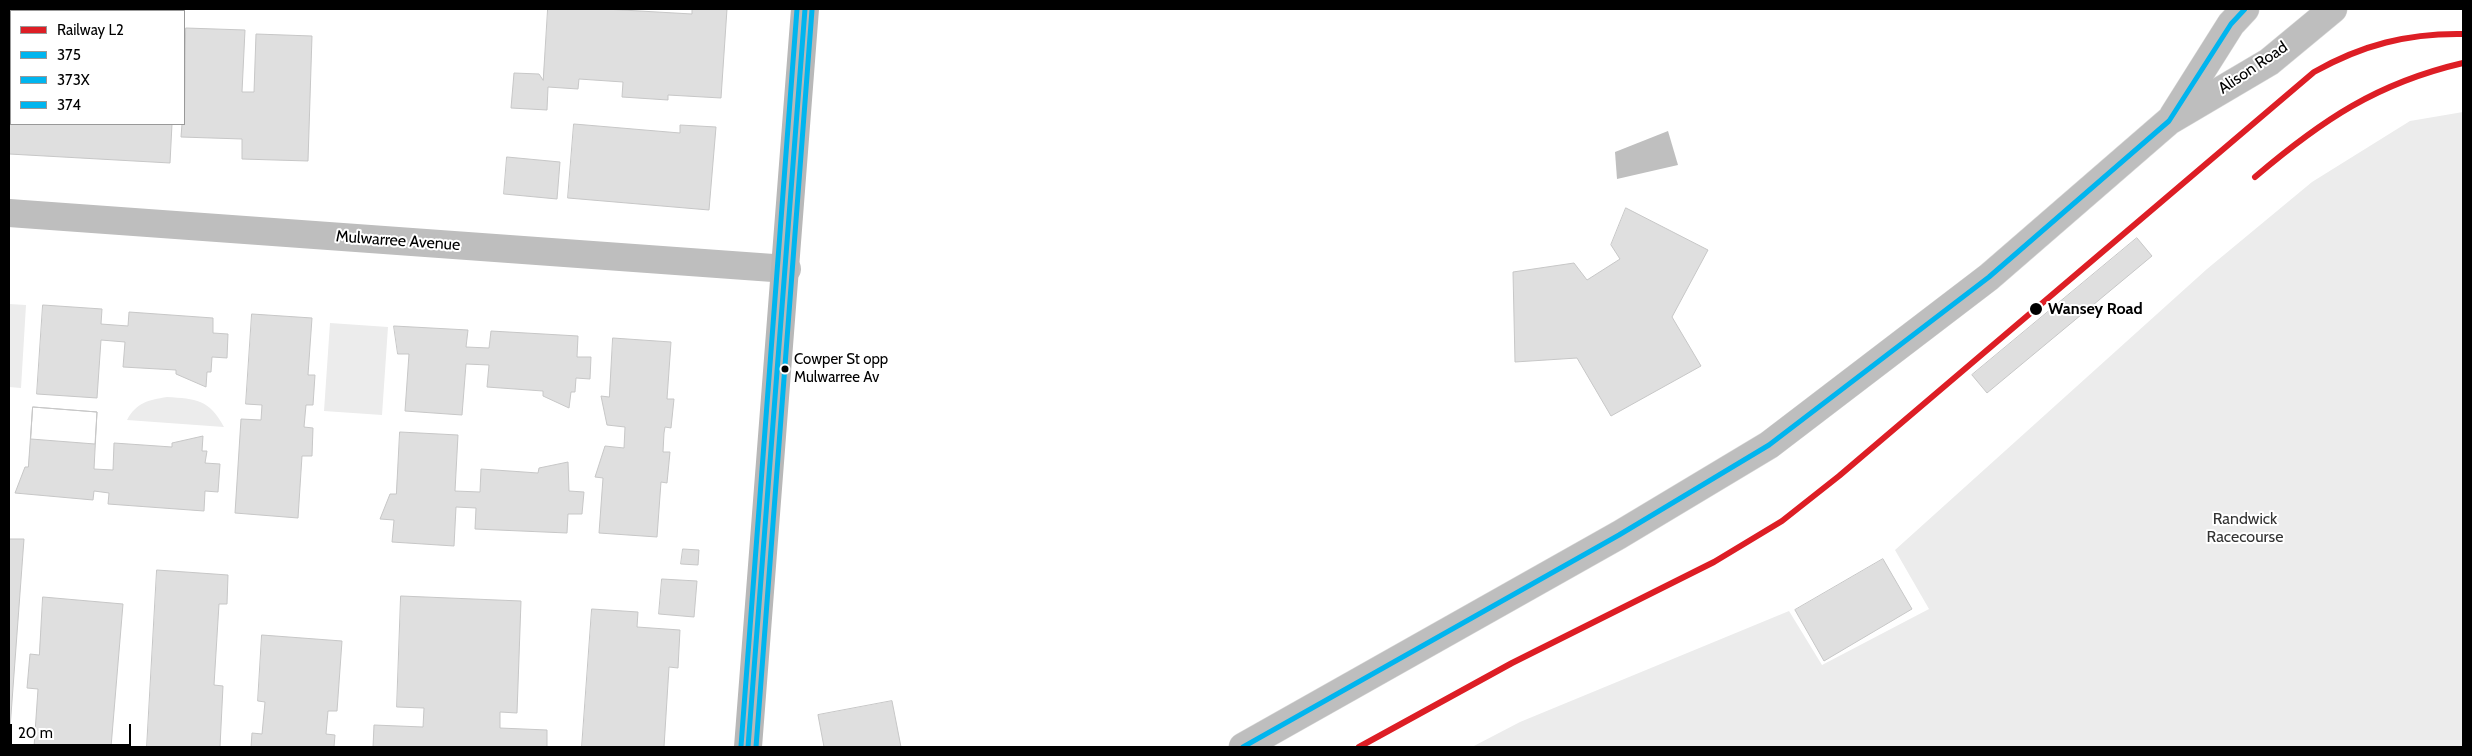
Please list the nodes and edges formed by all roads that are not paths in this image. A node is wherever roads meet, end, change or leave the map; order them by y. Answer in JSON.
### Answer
{"nodes":[{"id":1,"x":805,"y":9,"type":"edge"},
{"id":2,"x":2246,"y":9,"type":"edge"},
{"id":3,"x":2333,"y":9,"type":"edge"},
{"id":4,"x":2169,"y":121,"type":"junction"},
{"id":5,"x":9,"y":213,"type":"edge"},
{"id":6,"x":786,"y":269,"type":"junction"},
{"id":7,"x":748,"y":747,"type":"edge"},
{"id":8,"x":1243,"y":747,"type":"edge"}],
"edges":[{"from":1,"to":6,"type":"main road"},
{"from":2,"to":4,"type":"main road","name":"Alison Road"},
{"from":3,"to":4,"type":"main road","name":"Alison Road"},
{"from":4,"to":8,"type":"main road","name":"Alison Road"},
{"from":5,"to":6,"type":"main road","name":"Mulwarree Avenue"},
{"from":6,"to":7,"type":"main road"}]}
